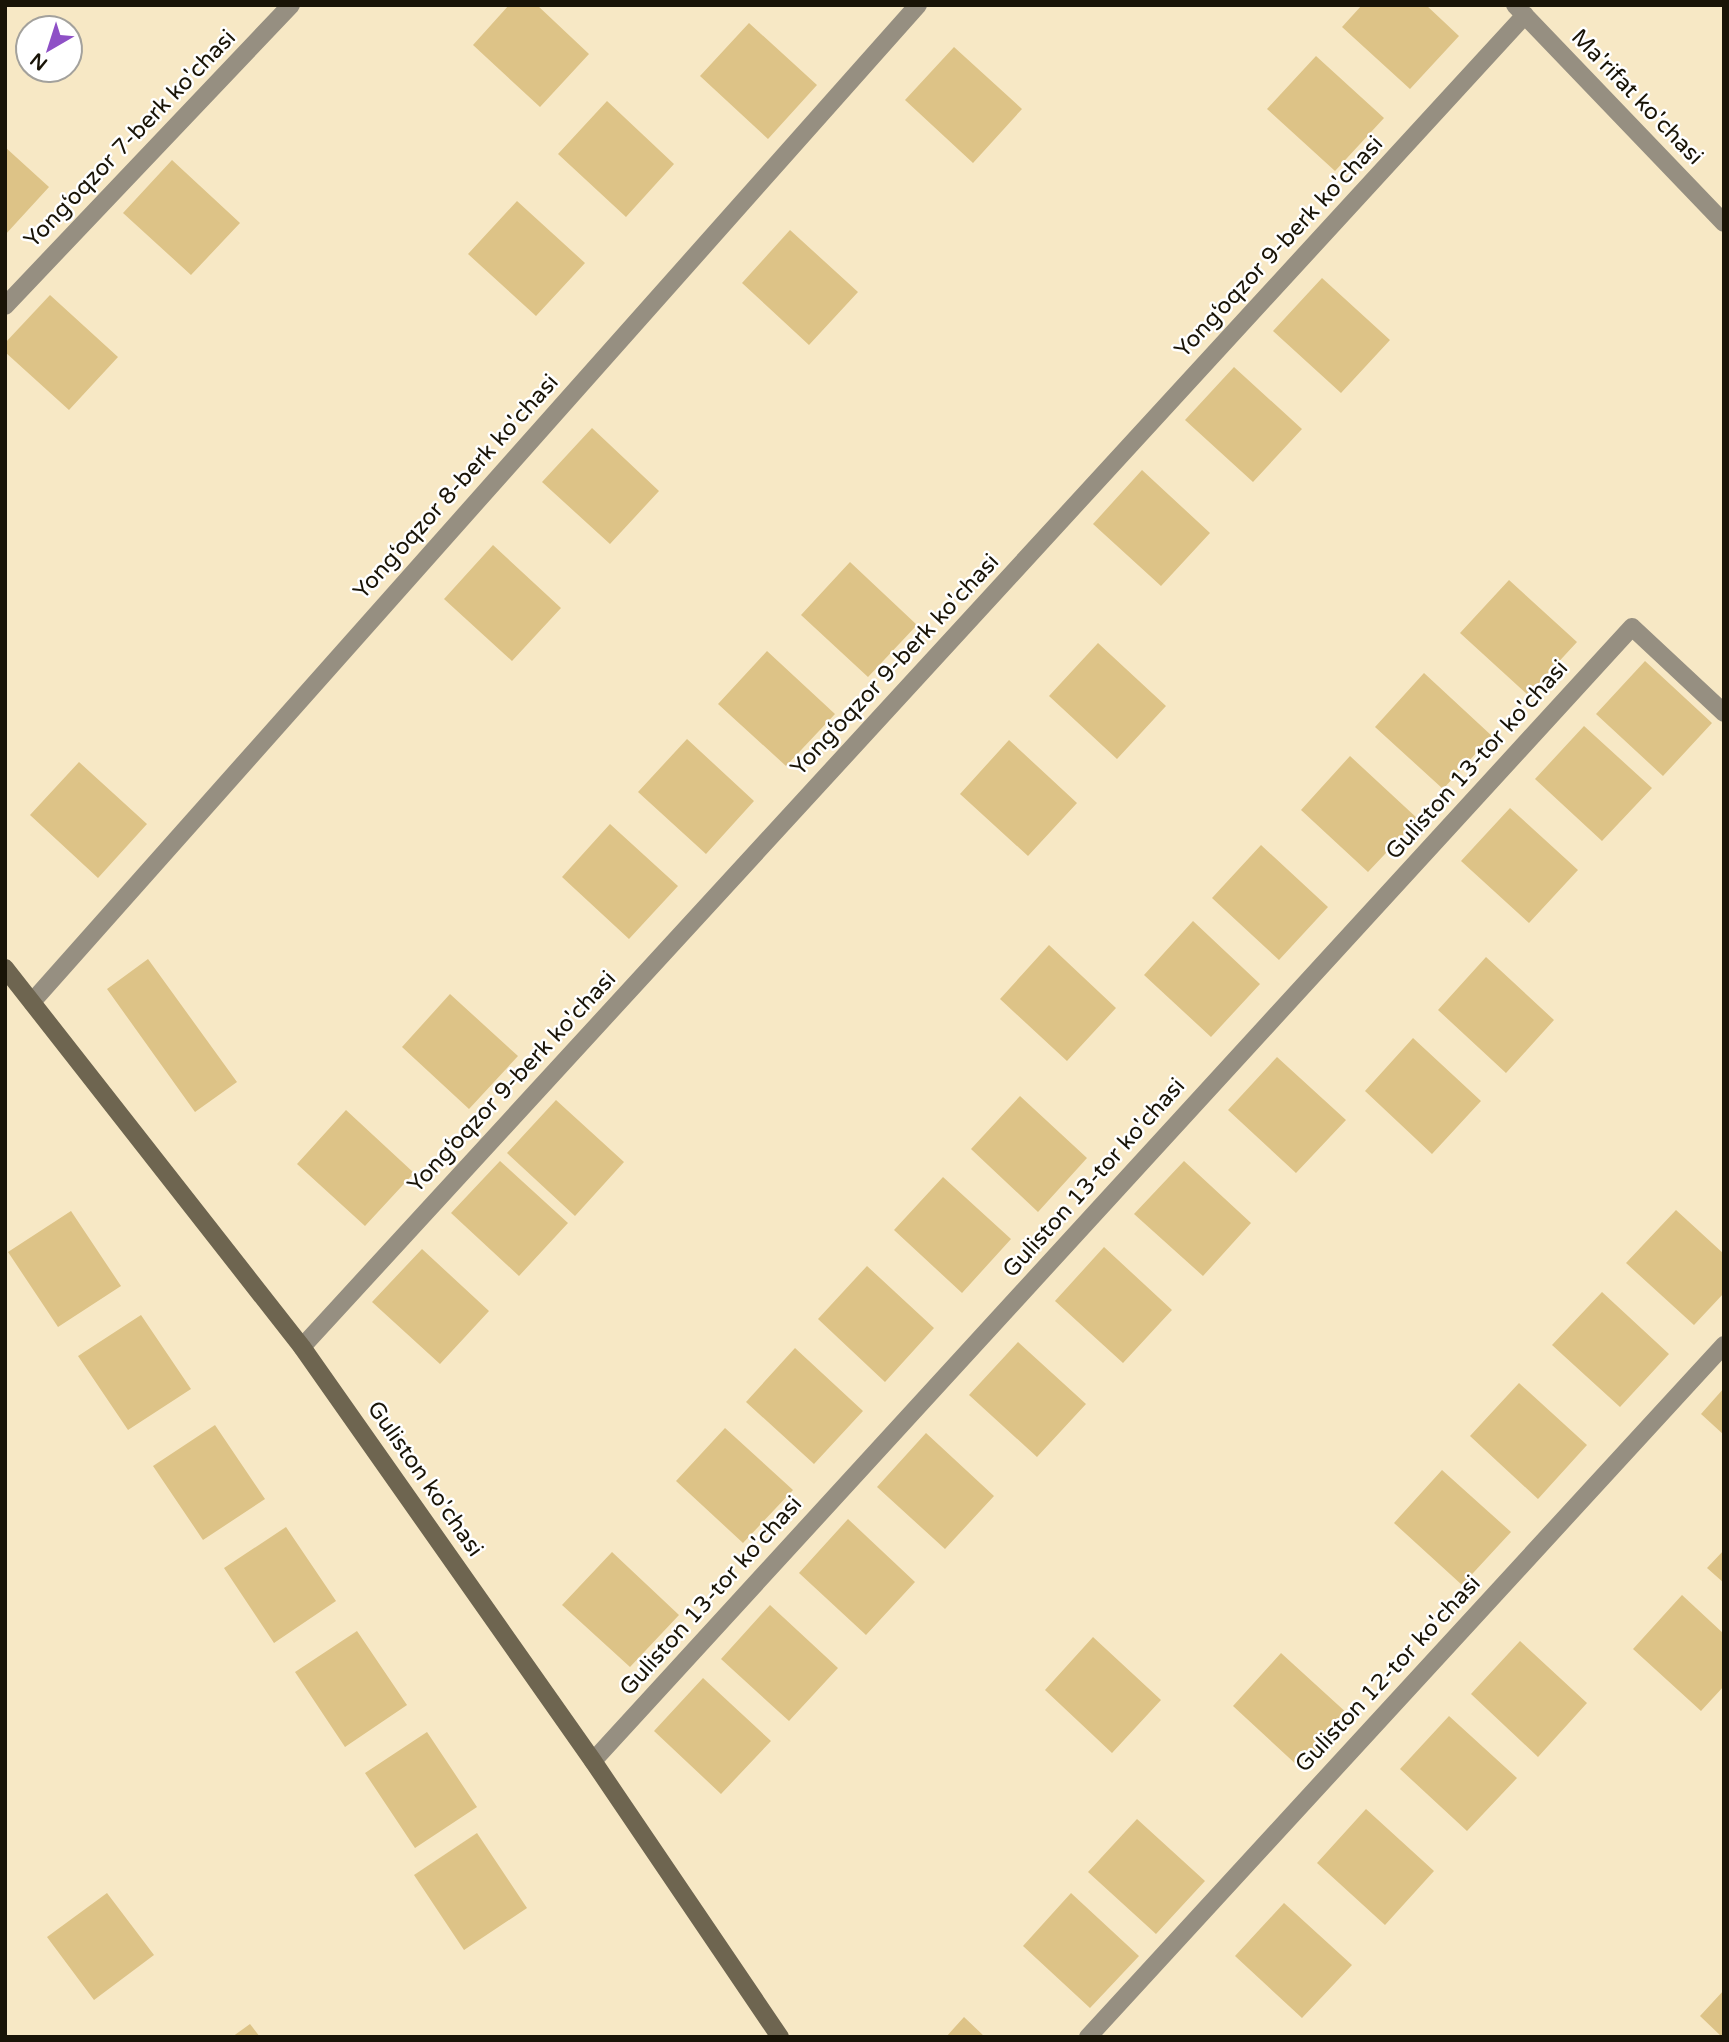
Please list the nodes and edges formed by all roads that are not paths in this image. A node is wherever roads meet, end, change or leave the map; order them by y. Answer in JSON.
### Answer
{"nodes":[{"id":1,"x":291,"y":5,"type":"edge"},
{"id":2,"x":918,"y":5,"type":"edge"},
{"id":3,"x":1520,"y":10,"type":"edge"},
{"id":4,"x":1724,"y":222,"type":"edge"},
{"id":5,"x":5,"y":306,"type":"edge"},
{"id":6,"x":1724,"y":713,"type":"edge"},
{"id":7,"x":5,"y":968,"type":"edge"},
{"id":8,"x":32,"y":1002,"type":"junction"},
{"id":9,"x":1724,"y":1345,"type":"edge"},
{"id":10,"x":302,"y":1347,"type":"junction"},
{"id":11,"x":593,"y":1761,"type":"junction"},
{"id":12,"x":780,"y":2037,"type":"edge"},
{"id":13,"x":1088,"y":2037,"type":"edge"}],
"edges":[{"from":1,"to":5,"type":"street","name":"Yong‘oqzor 7-berk ko'chasi"},
{"from":2,"to":8,"type":"street","name":"Yong‘oqzor 8-berk ko'chasi"},
{"from":3,"to":4,"type":"street","name":"Ma'rifat ko'chasi"},
{"from":3,"to":10,"type":"street","name":"Yong‘oqzor 9-berk ko'chasi"},
{"from":6,"to":11,"type":"street","name":"Guliston 13-tor ko'chasi"},
{"from":7,"to":8,"type":"main road","name":"Guliston ko'chasi"},
{"from":8,"to":10,"type":"main road","name":"Guliston ko'chasi"},
{"from":9,"to":13,"type":"street","name":"Guliston 12-tor ko'chasi"},
{"from":10,"to":11,"type":"main road","name":"Guliston ko'chasi"},
{"from":11,"to":12,"type":"main road","name":"Guliston ko'chasi"}]}
